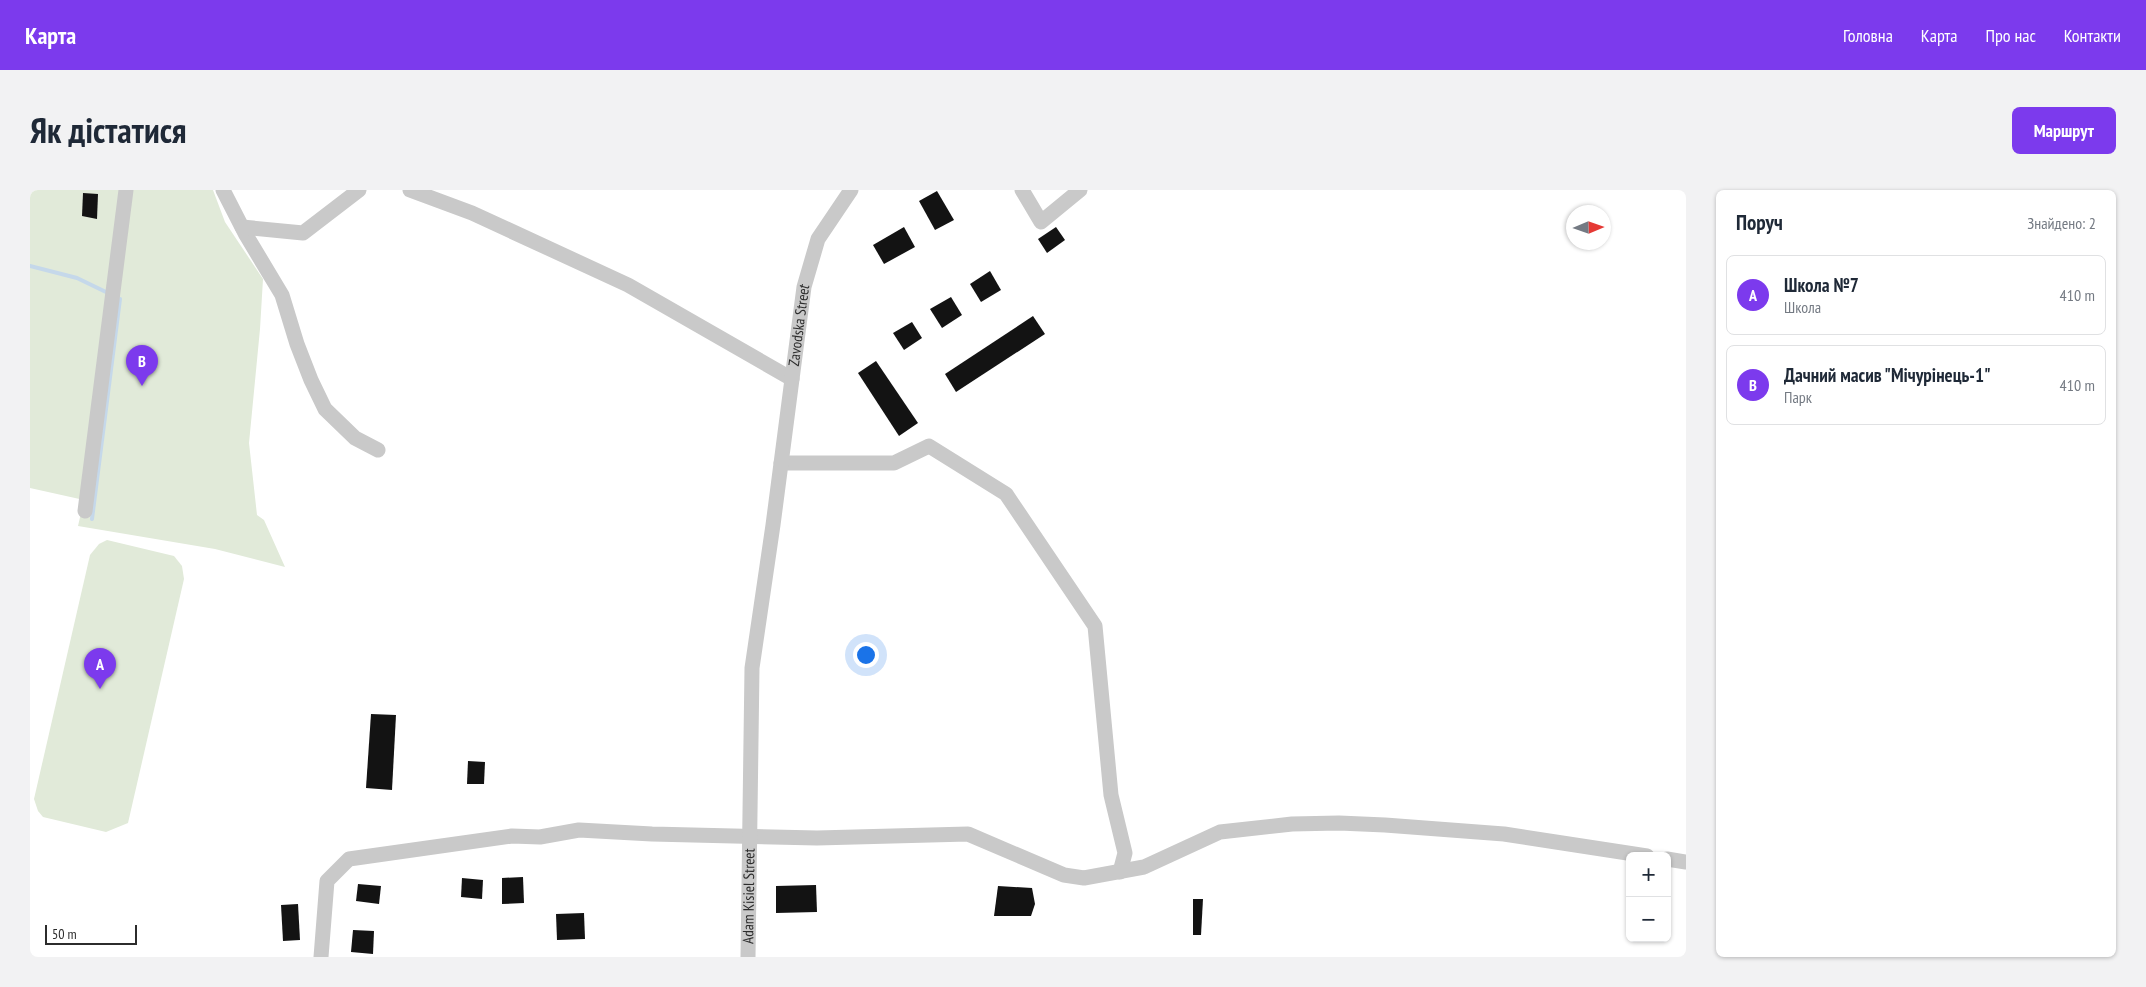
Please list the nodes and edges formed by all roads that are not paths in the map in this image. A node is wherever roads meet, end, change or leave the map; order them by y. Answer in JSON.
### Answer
{"nodes":[{"id":1,"x":126,"y":190,"type":"edge"},
{"id":2,"x":224,"y":190,"type":"edge"},
{"id":3,"x":359,"y":190,"type":"edge"},
{"id":4,"x":410,"y":190,"type":"edge"},
{"id":5,"x":851,"y":190,"type":"edge"},
{"id":6,"x":1022,"y":190,"type":"edge"},
{"id":7,"x":1080,"y":190,"type":"edge"},
{"id":8,"x":242,"y":227,"type":"junction"},
{"id":9,"x":792,"y":379,"type":"junction"},
{"id":10,"x":378,"y":450,"type":"dead end"},
{"id":11,"x":781,"y":468,"type":"junction"},
{"id":12,"x":85,"y":511,"type":"dead end"},
{"id":13,"x":748,"y":835,"type":"junction"},
{"id":14,"x":1626,"y":853,"type":"edge"},
{"id":15,"x":1671,"y":860,"type":"edge"},
{"id":16,"x":1686,"y":862,"type":"edge"},
{"id":17,"x":1120,"y":872,"type":"junction"},
{"id":18,"x":320,"y":957,"type":"edge"},
{"id":19,"x":748,"y":957,"type":"edge"}],
"edges":[{"from":1,"to":12,"type":"street"},
{"from":2,"to":8,"type":"street"},
{"from":3,"to":8,"type":"street"},
{"from":4,"to":9,"type":"street"},
{"from":5,"to":9,"type":"street","name":"Zavodska Street"},
{"from":6,"to":7,"type":"street"},
{"from":8,"to":10,"type":"street"},
{"from":9,"to":11,"type":"street","name":"Zavodska Street"},
{"from":11,"to":13,"type":"street","name":"Zavodska Street"},
{"from":11,"to":17,"type":"street"},
{"from":13,"to":17,"type":"street"},
{"from":13,"to":18,"type":"street"},
{"from":13,"to":19,"type":"street","name":"Adam Kisiel Street"},
{"from":14,"to":17,"type":"street"},
{"from":15,"to":16,"type":"street"}]}
